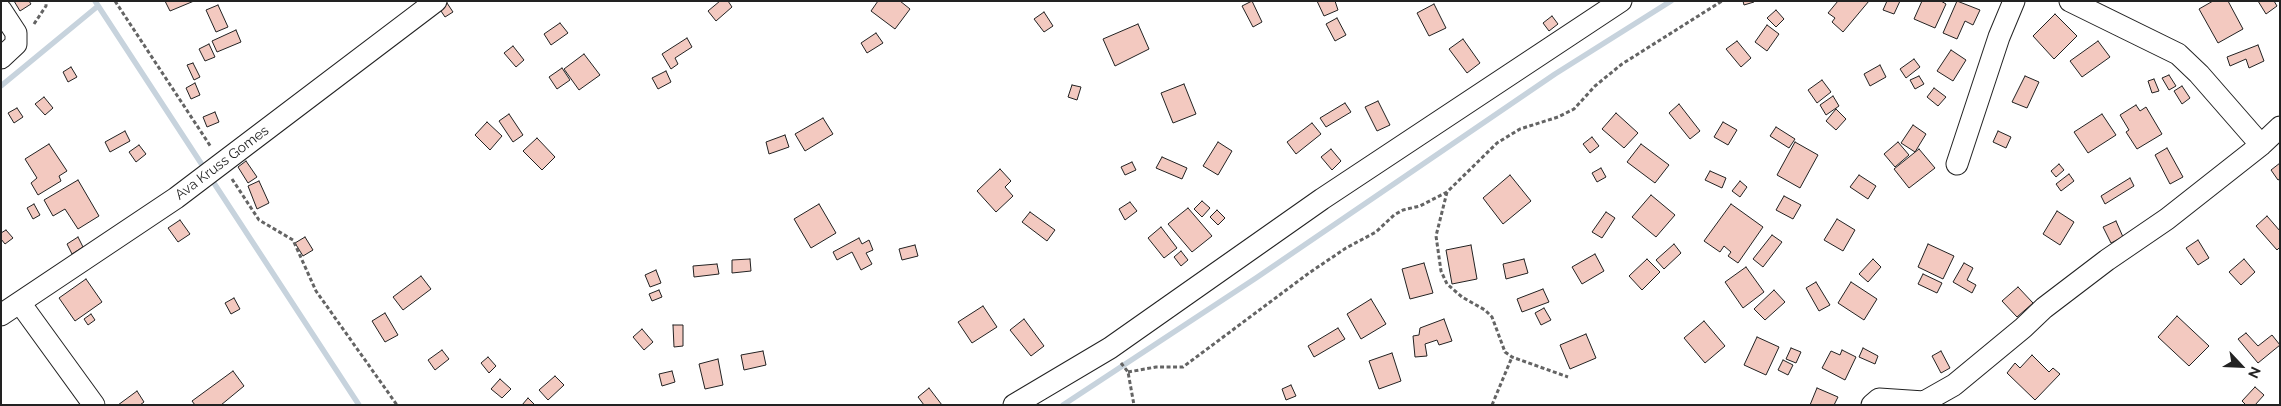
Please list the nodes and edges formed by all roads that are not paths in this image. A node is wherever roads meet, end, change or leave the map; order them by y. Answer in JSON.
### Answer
{"nodes":[{"id":1,"x":436,"y":1,"type":"edge"},
{"id":2,"x":1621,"y":1,"type":"edge"},
{"id":3,"x":2014,"y":1,"type":"edge"},
{"id":4,"x":2070,"y":1,"type":"edge"},
{"id":5,"x":1,"y":10,"type":"edge"},
{"id":6,"x":1,"y":58,"type":"edge"},
{"id":7,"x":2280,"y":127,"type":"edge"},
{"id":8,"x":2261,"y":145,"type":"junction"},
{"id":9,"x":1957,"y":164,"type":"dead end"},
{"id":10,"x":20,"y":303,"type":"junction"},
{"id":11,"x":1,"y":315,"type":"edge"},
{"id":12,"x":94,"y":405,"type":"edge"},
{"id":13,"x":1014,"y":405,"type":"edge"},
{"id":14,"x":1872,"y":405,"type":"edge"}],
"edges":[{"from":1,"to":10,"type":"street","name":"Ava Kruss Gomes"},
{"from":2,"to":13,"type":"street"},
{"from":3,"to":9,"type":"street"},
{"from":4,"to":8,"type":"street"},
{"from":5,"to":6,"type":"street"},
{"from":7,"to":8,"type":"street"},
{"from":8,"to":14,"type":"street"},
{"from":10,"to":11,"type":"street","name":"Ava Kruss Gomes"},
{"from":10,"to":12,"type":"street"}]}
